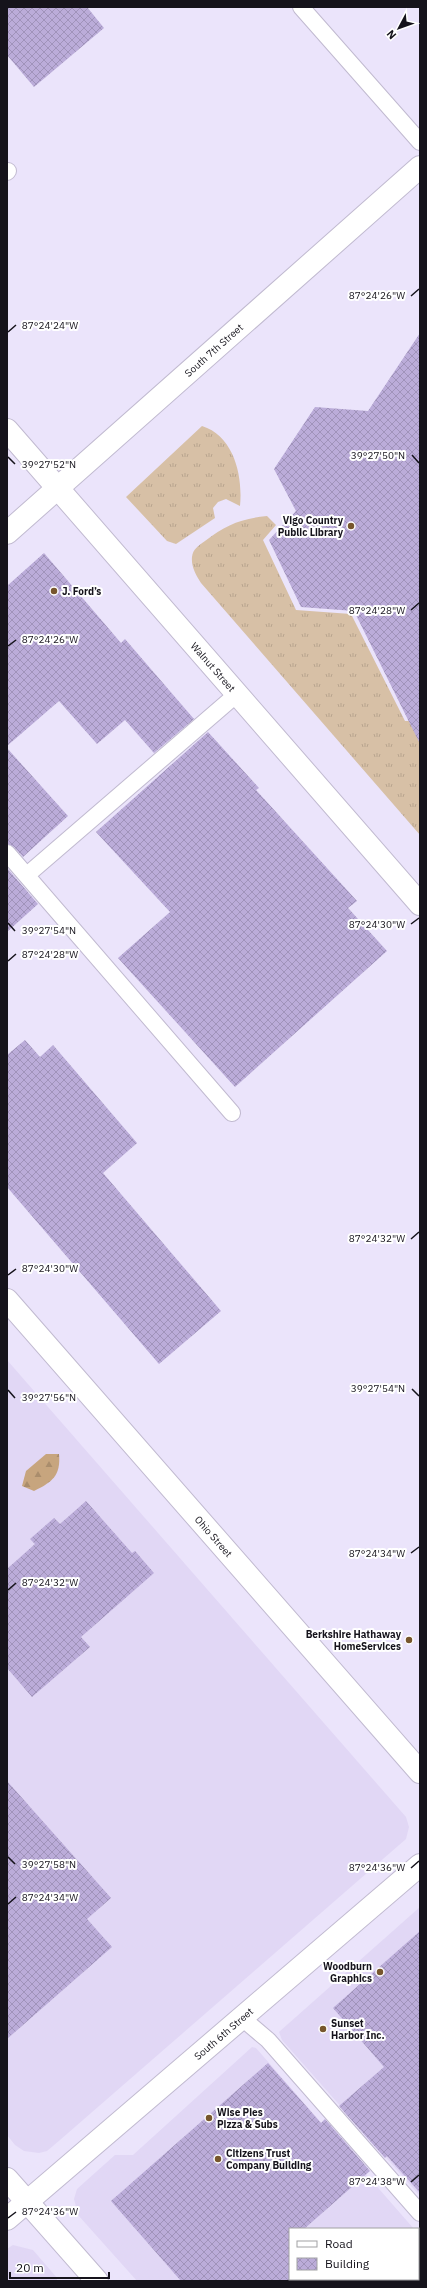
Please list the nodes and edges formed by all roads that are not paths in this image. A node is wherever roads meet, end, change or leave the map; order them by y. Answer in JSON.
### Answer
{"nodes":[{"id":1,"x":301,"y":7,"type":"edge"},
{"id":2,"x":420,"y":142,"type":"edge"},
{"id":3,"x":420,"y":167,"type":"edge"},
{"id":4,"x":7,"y":430,"type":"edge"},
{"id":5,"x":58,"y":488,"type":"junction"},
{"id":6,"x":7,"y":533,"type":"edge"},
{"id":7,"x":237,"y":694,"type":"junction"},
{"id":8,"x":7,"y":853,"type":"edge"},
{"id":9,"x":27,"y":875,"type":"junction"},
{"id":10,"x":420,"y":904,"type":"edge"},
{"id":11,"x":232,"y":1113,"type":"dead end"},
{"id":12,"x":7,"y":1300,"type":"edge"},
{"id":13,"x":420,"y":1772,"type":"edge"},
{"id":14,"x":420,"y":1865,"type":"edge"},
{"id":15,"x":242,"y":2018,"type":"junction"},
{"id":16,"x":7,"y":2179,"type":"edge"},
{"id":17,"x":27,"y":2202,"type":"junction"},
{"id":18,"x":420,"y":2213,"type":"edge"},
{"id":19,"x":7,"y":2219,"type":"edge"},
{"id":20,"x":97,"y":2281,"type":"edge"}],
"edges":[{"from":1,"to":2,"type":"lane"},
{"from":3,"to":5,"type":"street","name":"South 7th Street"},
{"from":4,"to":5,"type":"street","name":"Walnut Street"},
{"from":5,"to":6,"type":"street","name":"South 7th Street"},
{"from":5,"to":7,"type":"street","name":"Walnut Street"},
{"from":7,"to":9,"type":"lane"},
{"from":7,"to":10,"type":"street","name":"Walnut Street"},
{"from":8,"to":9,"type":"lane"},
{"from":9,"to":11,"type":"lane"},
{"from":12,"to":13,"type":"street","name":"Ohio Street"},
{"from":14,"to":15,"type":"street","name":"South 6th Street"},
{"from":15,"to":17,"type":"street","name":"South 6th Street"},
{"from":15,"to":18,"type":"lane"},
{"from":16,"to":17,"type":"street"},
{"from":17,"to":19,"type":"street","name":"South 6th Street"},
{"from":17,"to":20,"type":"street"}]}
